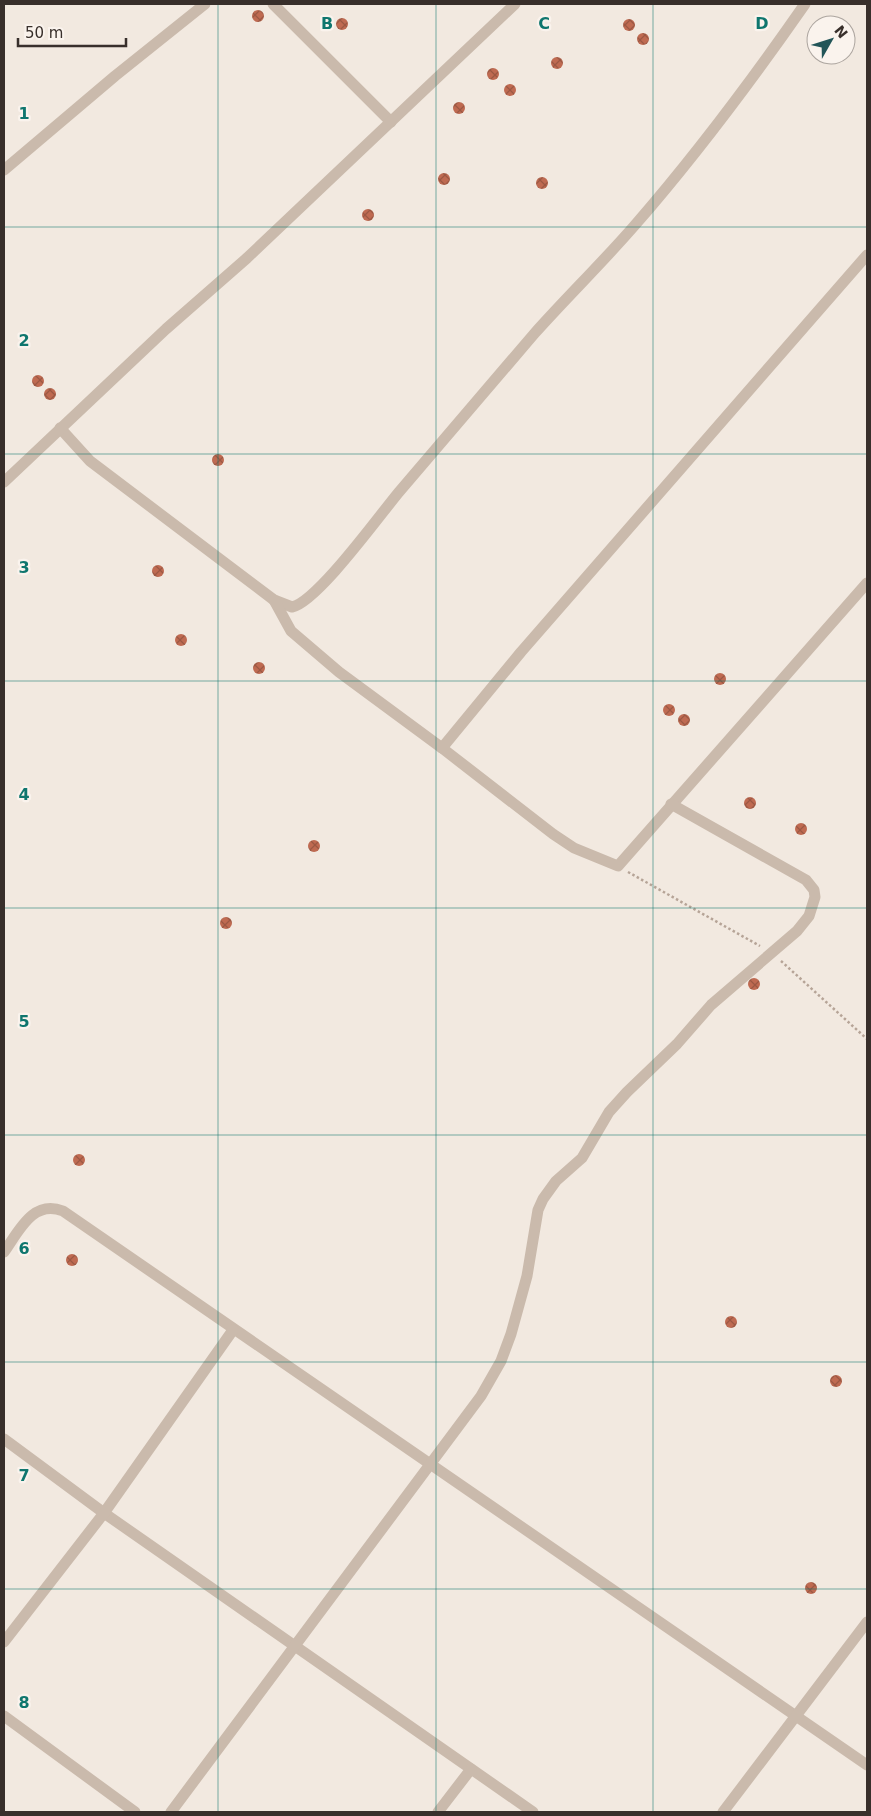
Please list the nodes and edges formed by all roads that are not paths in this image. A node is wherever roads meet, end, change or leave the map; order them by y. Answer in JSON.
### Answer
{"nodes":[{"id":1,"x":205,"y":4,"type":"edge"},
{"id":2,"x":273,"y":4,"type":"edge"},
{"id":3,"x":515,"y":4,"type":"edge"},
{"id":4,"x":805,"y":4,"type":"edge"},
{"id":5,"x":391,"y":122,"type":"junction"},
{"id":6,"x":4,"y":170,"type":"edge"},
{"id":7,"x":867,"y":255,"type":"edge"},
{"id":8,"x":60,"y":428,"type":"junction"},
{"id":9,"x":4,"y":482,"type":"edge"},
{"id":10,"x":867,"y":583,"type":"edge"},
{"id":11,"x":274,"y":600,"type":"junction"},
{"id":12,"x":442,"y":748,"type":"junction"},
{"id":13,"x":671,"y":804,"type":"junction"},
{"id":14,"x":4,"y":1252,"type":"edge"},
{"id":15,"x":233,"y":1330,"type":"junction"},
{"id":16,"x":4,"y":1439,"type":"edge"},
{"id":17,"x":430,"y":1466,"type":"junction"},
{"id":18,"x":104,"y":1513,"type":"junction"},
{"id":19,"x":867,"y":1622,"type":"edge"},
{"id":20,"x":4,"y":1642,"type":"edge"},
{"id":21,"x":294,"y":1645,"type":"junction"},
{"id":22,"x":4,"y":1716,"type":"edge"},
{"id":23,"x":796,"y":1718,"type":"junction"},
{"id":24,"x":867,"y":1765,"type":"edge"},
{"id":25,"x":471,"y":1769,"type":"junction"},
{"id":26,"x":135,"y":1812,"type":"edge"},
{"id":27,"x":171,"y":1812,"type":"edge"},
{"id":28,"x":438,"y":1812,"type":"edge"},
{"id":29,"x":533,"y":1812,"type":"edge"},
{"id":30,"x":724,"y":1812,"type":"edge"}],
"edges":[{"from":1,"to":6,"type":"street"},
{"from":2,"to":5,"type":"street"},
{"from":3,"to":5,"type":"street"},
{"from":4,"to":11,"type":"street"},
{"from":5,"to":8,"type":"street"},
{"from":7,"to":12,"type":"street"},
{"from":8,"to":9,"type":"street"},
{"from":8,"to":11,"type":"street"},
{"from":10,"to":13,"type":"street"},
{"from":11,"to":12,"type":"street"},
{"from":12,"to":13,"type":"street"},
{"from":13,"to":17,"type":"street"},
{"from":14,"to":15,"type":"street"},
{"from":15,"to":17,"type":"street"},
{"from":15,"to":18,"type":"street"},
{"from":16,"to":18,"type":"street"},
{"from":17,"to":21,"type":"street"},
{"from":17,"to":23,"type":"street"},
{"from":18,"to":20,"type":"street"},
{"from":18,"to":21,"type":"street"},
{"from":19,"to":23,"type":"street"},
{"from":21,"to":25,"type":"street"},
{"from":21,"to":27,"type":"street"},
{"from":22,"to":26,"type":"street"},
{"from":23,"to":24,"type":"street"},
{"from":23,"to":30,"type":"street"},
{"from":25,"to":28,"type":"street"},
{"from":25,"to":29,"type":"street"}]}
